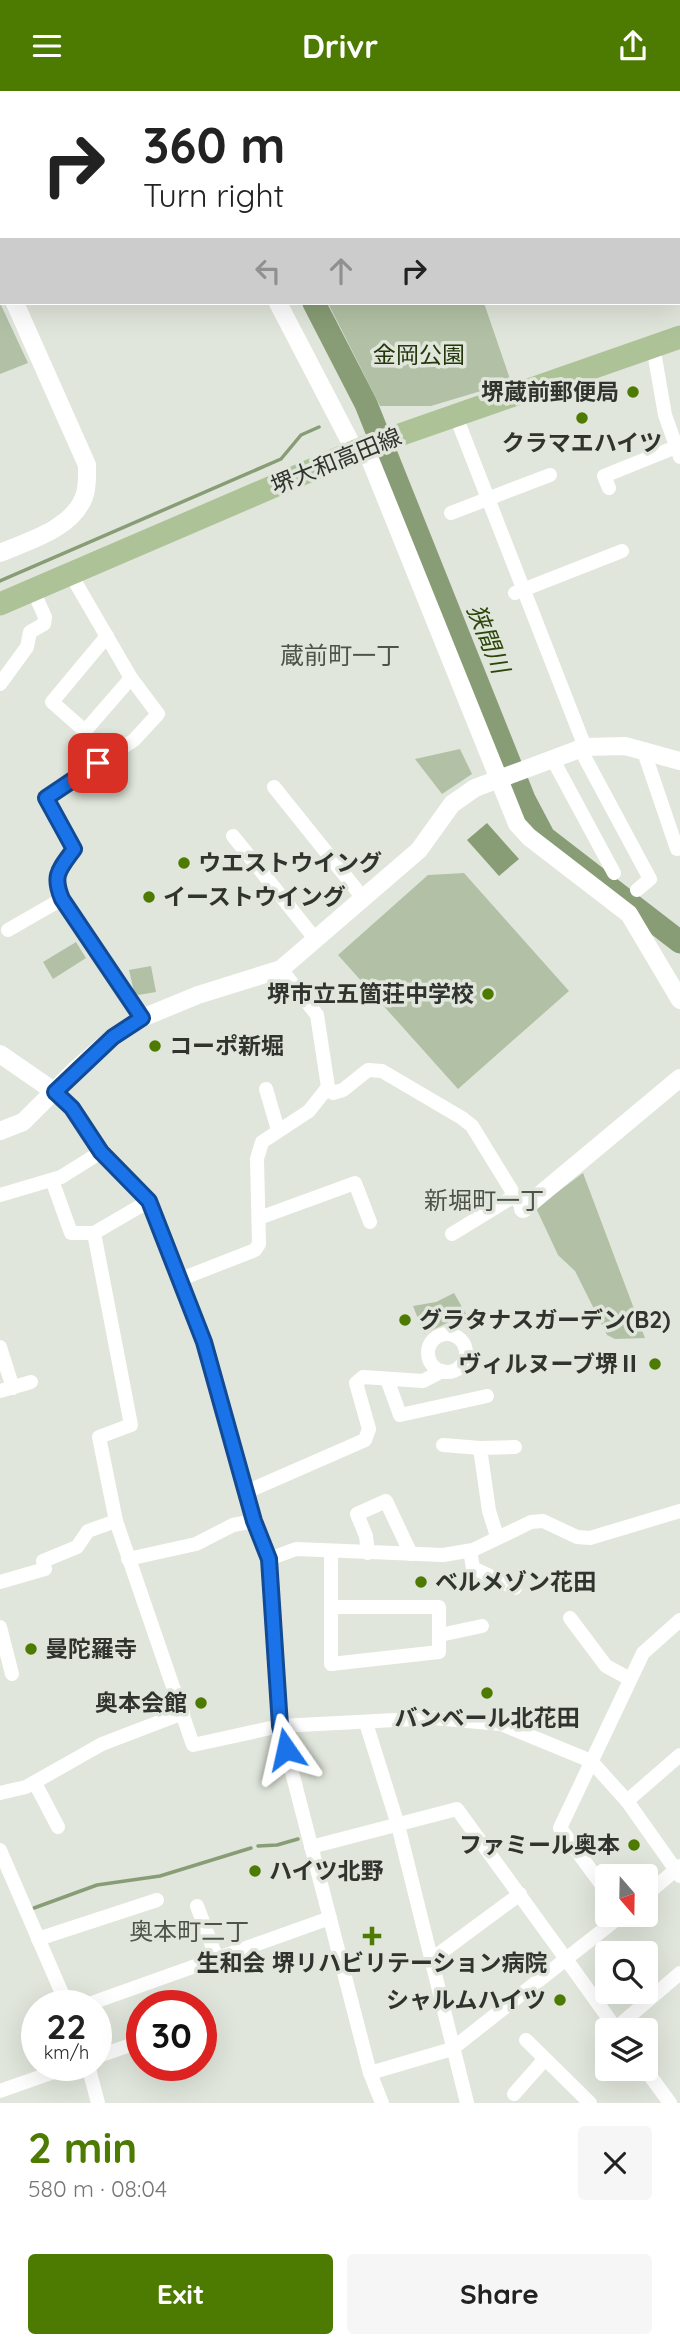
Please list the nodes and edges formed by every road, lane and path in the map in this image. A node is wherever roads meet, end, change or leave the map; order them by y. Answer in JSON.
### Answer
{"nodes":[{"id":1,"x":16,"y":305,"type":"edge"},
{"id":2,"x":279,"y":305,"type":"edge"},
{"id":3,"x":680,"y":337,"type":"edge"},
{"id":4,"x":653,"y":347,"type":"junction"},
{"id":5,"x":680,"y":411,"type":"edge"},
{"id":6,"x":455,"y":414,"type":"junction"},
{"id":7,"x":665,"y":415,"type":"junction"},
{"id":8,"x":371,"y":445,"type":"junction"},
{"id":9,"x":678,"y":452,"type":"edge"},
{"id":10,"x":550,"y":475,"type":"dead end"},
{"id":11,"x":609,"y":488,"type":"dead end"},
{"id":12,"x":487,"y":499,"type":"junction"},
{"id":13,"x":451,"y":513,"type":"dead end"},
{"id":14,"x":621,"y":551,"type":"dead end"},
{"id":15,"x":0,"y":553,"type":"edge"},
{"id":16,"x":70,"y":573,"type":"junction"},
{"id":17,"x":33,"y":590,"type":"junction"},
{"id":18,"x":518,"y":591,"type":"junction"},
{"id":19,"x":0,"y":604,"type":"edge"},
{"id":20,"x":107,"y":636,"type":"junction"},
{"id":21,"x":131,"y":678,"type":"junction"},
{"id":22,"x":0,"y":684,"type":"edge"},
{"id":23,"x":585,"y":747,"type":"junction"},
{"id":24,"x":643,"y":749,"type":"junction"},
{"id":25,"x":552,"y":758,"type":"junction"},
{"id":26,"x":680,"y":761,"type":"edge"},
{"id":27,"x":501,"y":776,"type":"junction"},
{"id":28,"x":275,"y":787,"type":"dead end"},
{"id":29,"x":674,"y":822,"type":"edge"},
{"id":30,"x":233,"y":836,"type":"dead end"},
{"id":31,"x":677,"y":849,"type":"dead end"},
{"id":32,"x":614,"y":873,"type":"dead end"},
{"id":33,"x":637,"y":890,"type":"dead end"},
{"id":34,"x":363,"y":898,"type":"junction"},
{"id":35,"x":62,"y":899,"type":"junction"},
{"id":36,"x":8,"y":930,"type":"dead end"},
{"id":37,"x":316,"y":940,"type":"junction"},
{"id":38,"x":281,"y":969,"type":"junction"},
{"id":39,"x":680,"y":1000,"type":"edge"},
{"id":40,"x":142,"y":1018,"type":"junction"},
{"id":41,"x":0,"y":1053,"type":"edge"},
{"id":42,"x":680,"y":1078,"type":"edge"},
{"id":43,"x":328,"y":1087,"type":"junction"},
{"id":44,"x":266,"y":1089,"type":"dead end"},
{"id":45,"x":55,"y":1092,"type":"junction"},
{"id":46,"x":1,"y":1129,"type":"edge"},
{"id":47,"x":278,"y":1129,"type":"junction"},
{"id":48,"x":101,"y":1152,"type":"junction"},
{"id":49,"x":52,"y":1180,"type":"junction"},
{"id":50,"x":0,"y":1195,"type":"edge"},
{"id":51,"x":149,"y":1201,"type":"junction"},
{"id":52,"x":519,"y":1203,"type":"junction"},
{"id":53,"x":259,"y":1218,"type":"junction"},
{"id":54,"x":370,"y":1222,"type":"dead end"},
{"id":55,"x":94,"y":1233,"type":"junction"},
{"id":56,"x":452,"y":1234,"type":"dead end"},
{"id":57,"x":181,"y":1279,"type":"junction"},
{"id":58,"x":0,"y":1347,"type":"edge"},
{"id":59,"x":442,"y":1371,"type":"dead end"},
{"id":60,"x":387,"y":1379,"type":"junction"},
{"id":61,"x":32,"y":1382,"type":"dead end"},
{"id":62,"x":6,"y":1389,"type":"edge"},
{"id":63,"x":487,"y":1396,"type":"dead end"},
{"id":64,"x":443,"y":1445,"type":"dead end"},
{"id":65,"x":516,"y":1447,"type":"dead end"},
{"id":66,"x":480,"y":1448,"type":"junction"},
{"id":67,"x":246,"y":1492,"type":"junction"},
{"id":68,"x":680,"y":1511,"type":"edge"},
{"id":69,"x":116,"y":1521,"type":"junction"},
{"id":70,"x":254,"y":1521,"type":"junction"},
{"id":71,"x":497,"y":1536,"type":"junction"},
{"id":72,"x":470,"y":1551,"type":"junction"},
{"id":73,"x":331,"y":1552,"type":"junction"},
{"id":74,"x":368,"y":1553,"type":"junction"},
{"id":75,"x":411,"y":1554,"type":"junction"},
{"id":76,"x":128,"y":1559,"type":"junction"},
{"id":77,"x":269,"y":1559,"type":"junction"},
{"id":78,"x":0,"y":1582,"type":"edge"},
{"id":79,"x":515,"y":1588,"type":"dead end"},
{"id":80,"x":331,"y":1607,"type":"junction"},
{"id":81,"x":570,"y":1618,"type":"dead end"},
{"id":82,"x":680,"y":1620,"type":"edge"},
{"id":83,"x":482,"y":1626,"type":"dead end"},
{"id":84,"x":0,"y":1627,"type":"edge"},
{"id":85,"x":440,"y":1635,"type":"junction"},
{"id":86,"x":12,"y":1674,"type":"dead end"},
{"id":87,"x":630,"y":1679,"type":"junction"},
{"id":88,"x":183,"y":1713,"type":"junction"},
{"id":89,"x":366,"y":1723,"type":"junction"},
{"id":90,"x":280,"y":1726,"type":"junction"},
{"id":91,"x":680,"y":1755,"type":"edge"},
{"id":92,"x":591,"y":1761,"type":"junction"},
{"id":93,"x":35,"y":1783,"type":"junction"},
{"id":94,"x":0,"y":1793,"type":"edge"},
{"id":95,"x":627,"y":1801,"type":"junction"},
{"id":96,"x":398,"y":1825,"type":"junction"},
{"id":97,"x":58,"y":1827,"type":"dead end"},
{"id":98,"x":311,"y":1847,"type":"junction"},
{"id":99,"x":0,"y":1850,"type":"edge"},
{"id":100,"x":679,"y":1870,"type":"edge"},
{"id":101,"x":595,"y":1876,"type":"edge"},
{"id":102,"x":658,"y":1886,"type":"edge"},
{"id":103,"x":520,"y":1894,"type":"junction"},
{"id":104,"x":157,"y":1900,"type":"dead end"},
{"id":105,"x":197,"y":1906,"type":"dead end"},
{"id":106,"x":330,"y":1917,"type":"junction"},
{"id":107,"x":607,"y":1927,"type":"edge"},
{"id":108,"x":38,"y":1939,"type":"junction"},
{"id":109,"x":217,"y":1959,"type":"junction"},
{"id":110,"x":432,"y":1959,"type":"junction"},
{"id":111,"x":566,"y":1959,"type":"junction"},
{"id":112,"x":677,"y":1981,"type":"edge"},
{"id":113,"x":60,"y":1990,"type":"edge"},
{"id":114,"x":112,"y":1996,"type":"edge"},
{"id":115,"x":608,"y":2018,"type":"edge"},
{"id":116,"x":630,"y":2018,"type":"edge"},
{"id":117,"x":526,"y":2040,"type":"dead end"},
{"id":118,"x":452,"y":2049,"type":"junction"},
{"id":119,"x":544,"y":2060,"type":"junction"},
{"id":120,"x":370,"y":2073,"type":"junction"},
{"id":121,"x":29,"y":2081,"type":"edge"},
{"id":122,"x":92,"y":2081,"type":"edge"},
{"id":123,"x":654,"y":2081,"type":"edge"},
{"id":124,"x":0,"y":2091,"type":"edge"},
{"id":125,"x":514,"y":2094,"type":"dead end"},
{"id":126,"x":98,"y":2103,"type":"edge"},
{"id":127,"x":382,"y":2103,"type":"edge"},
{"id":128,"x":467,"y":2103,"type":"edge"},
{"id":129,"x":590,"y":2103,"type":"edge"},
{"id":130,"x":670,"y":2103,"type":"edge"}],
"edges":[{"from":1,"to":15,"type":"street"},
{"from":2,"to":8,"type":"street"},
{"from":3,"to":4,"type":"main road","name":"堺大和高田線"},
{"from":4,"to":6,"type":"main road","name":"堺大和高田線"},
{"from":4,"to":7,"type":"street"},
{"from":5,"to":7,"type":"street"},
{"from":6,"to":8,"type":"main road","name":"堺大和高田線"},
{"from":6,"to":12,"type":"street"},
{"from":7,"to":9,"type":"street"},
{"from":8,"to":16,"type":"main road","name":"堺大和高田線"},
{"from":8,"to":27,"type":"street"},
{"from":9,"to":11,"type":"street"},
{"from":10,"to":12,"type":"street"},
{"from":12,"to":13,"type":"street"},
{"from":12,"to":18,"type":"street"},
{"from":14,"to":18,"type":"street"},
{"from":16,"to":17,"type":"main road","name":"堺大和高田線"},
{"from":16,"to":20,"type":"street"},
{"from":17,"to":19,"type":"main road","name":"堺大和高田線"},
{"from":17,"to":22,"type":"street"},
{"from":18,"to":23,"type":"street"},
{"from":20,"to":21,"type":"street"},
{"from":20,"to":21,"type":"street"},
{"from":21,"to":35,"type":"street"},
{"from":23,"to":24,"type":"street"},
{"from":23,"to":25,"type":"street"},
{"from":23,"to":33,"type":"street"},
{"from":24,"to":26,"type":"street"},
{"from":24,"to":29,"type":"street"},
{"from":25,"to":27,"type":"street"},
{"from":25,"to":32,"type":"street"},
{"from":27,"to":34,"type":"street"},
{"from":27,"to":39,"type":"street"},
{"from":28,"to":34,"type":"street"},
{"from":29,"to":31,"type":"street"},
{"from":30,"to":37,"type":"street"},
{"from":34,"to":37,"type":"street"},
{"from":35,"to":36,"type":"street"},
{"from":35,"to":40,"type":"street"},
{"from":37,"to":38,"type":"street"},
{"from":38,"to":40,"type":"street"},
{"from":38,"to":43,"type":"street"},
{"from":40,"to":45,"type":"street"},
{"from":41,"to":45,"type":"street"},
{"from":42,"to":52,"type":"street"},
{"from":43,"to":47,"type":"street"},
{"from":43,"to":52,"type":"street"},
{"from":44,"to":47,"type":"street"},
{"from":45,"to":46,"type":"street"},
{"from":45,"to":48,"type":"street"},
{"from":47,"to":53,"type":"street"},
{"from":48,"to":49,"type":"street"},
{"from":48,"to":51,"type":"street"},
{"from":49,"to":50,"type":"street"},
{"from":49,"to":55,"type":"street"},
{"from":51,"to":55,"type":"street"},
{"from":51,"to":57,"type":"street"},
{"from":52,"to":56,"type":"street"},
{"from":53,"to":54,"type":"street"},
{"from":53,"to":57,"type":"street"},
{"from":55,"to":69,"type":"street"},
{"from":57,"to":67,"type":"street"},
{"from":58,"to":62,"type":"street"},
{"from":59,"to":60,"type":"street"},
{"from":60,"to":63,"type":"street"},
{"from":60,"to":67,"type":"street"},
{"from":61,"to":62,"type":"street"},
{"from":64,"to":66,"type":"street"},
{"from":65,"to":66,"type":"street"},
{"from":66,"to":71,"type":"street"},
{"from":67,"to":70,"type":"street"},
{"from":68,"to":71,"type":"street"},
{"from":69,"to":76,"type":"street"},
{"from":69,"to":78,"type":"street"},
{"from":70,"to":76,"type":"street"},
{"from":70,"to":77,"type":"street"},
{"from":71,"to":72,"type":"street"},
{"from":72,"to":75,"type":"street"},
{"from":72,"to":79,"type":"street"},
{"from":73,"to":74,"type":"street"},
{"from":73,"to":77,"type":"street"},
{"from":73,"to":80,"type":"street"},
{"from":74,"to":75,"type":"street"},
{"from":74,"to":75,"type":"street"},
{"from":76,"to":88,"type":"street"},
{"from":77,"to":90,"type":"street"},
{"from":80,"to":85,"type":"street"},
{"from":80,"to":85,"type":"street"},
{"from":81,"to":87,"type":"street"},
{"from":82,"to":87,"type":"street"},
{"from":83,"to":85,"type":"street"},
{"from":84,"to":86,"type":"street"},
{"from":87,"to":92,"type":"street"},
{"from":88,"to":90,"type":"street"},
{"from":88,"to":93,"type":"street"},
{"from":89,"to":90,"type":"street"},
{"from":89,"to":92,"type":"street"},
{"from":89,"to":96,"type":"street"},
{"from":90,"to":98,"type":"street"},
{"from":91,"to":95,"type":"street"},
{"from":92,"to":95,"type":"street"},
{"from":92,"to":101,"type":"street"},
{"from":93,"to":94,"type":"street"},
{"from":93,"to":97,"type":"street"},
{"from":95,"to":100,"type":"street"},
{"from":96,"to":98,"type":"street"},
{"from":96,"to":103,"type":"street"},
{"from":96,"to":110,"type":"street"},
{"from":98,"to":106,"type":"street"},
{"from":99,"to":108,"type":"street"},
{"from":100,"to":102,"type":"street"},
{"from":103,"to":110,"type":"street"},
{"from":103,"to":111,"type":"street"},
{"from":104,"to":108,"type":"street"},
{"from":105,"to":109,"type":"street"},
{"from":106,"to":109,"type":"street"},
{"from":106,"to":120,"type":"street"},
{"from":107,"to":111,"type":"street"},
{"from":108,"to":113,"type":"street"},
{"from":109,"to":114,"type":"street"},
{"from":110,"to":118,"type":"street"},
{"from":111,"to":115,"type":"street"},
{"from":111,"to":118,"type":"street"},
{"from":112,"to":116,"type":"street"},
{"from":117,"to":119,"type":"street"},
{"from":118,"to":120,"type":"street"},
{"from":118,"to":128,"type":"street"},
{"from":119,"to":125,"type":"street"},
{"from":119,"to":129,"type":"street"},
{"from":120,"to":127,"type":"street"},
{"from":121,"to":124,"type":"street"},
{"from":122,"to":126,"type":"street"},
{"from":123,"to":130,"type":"street"}]}
